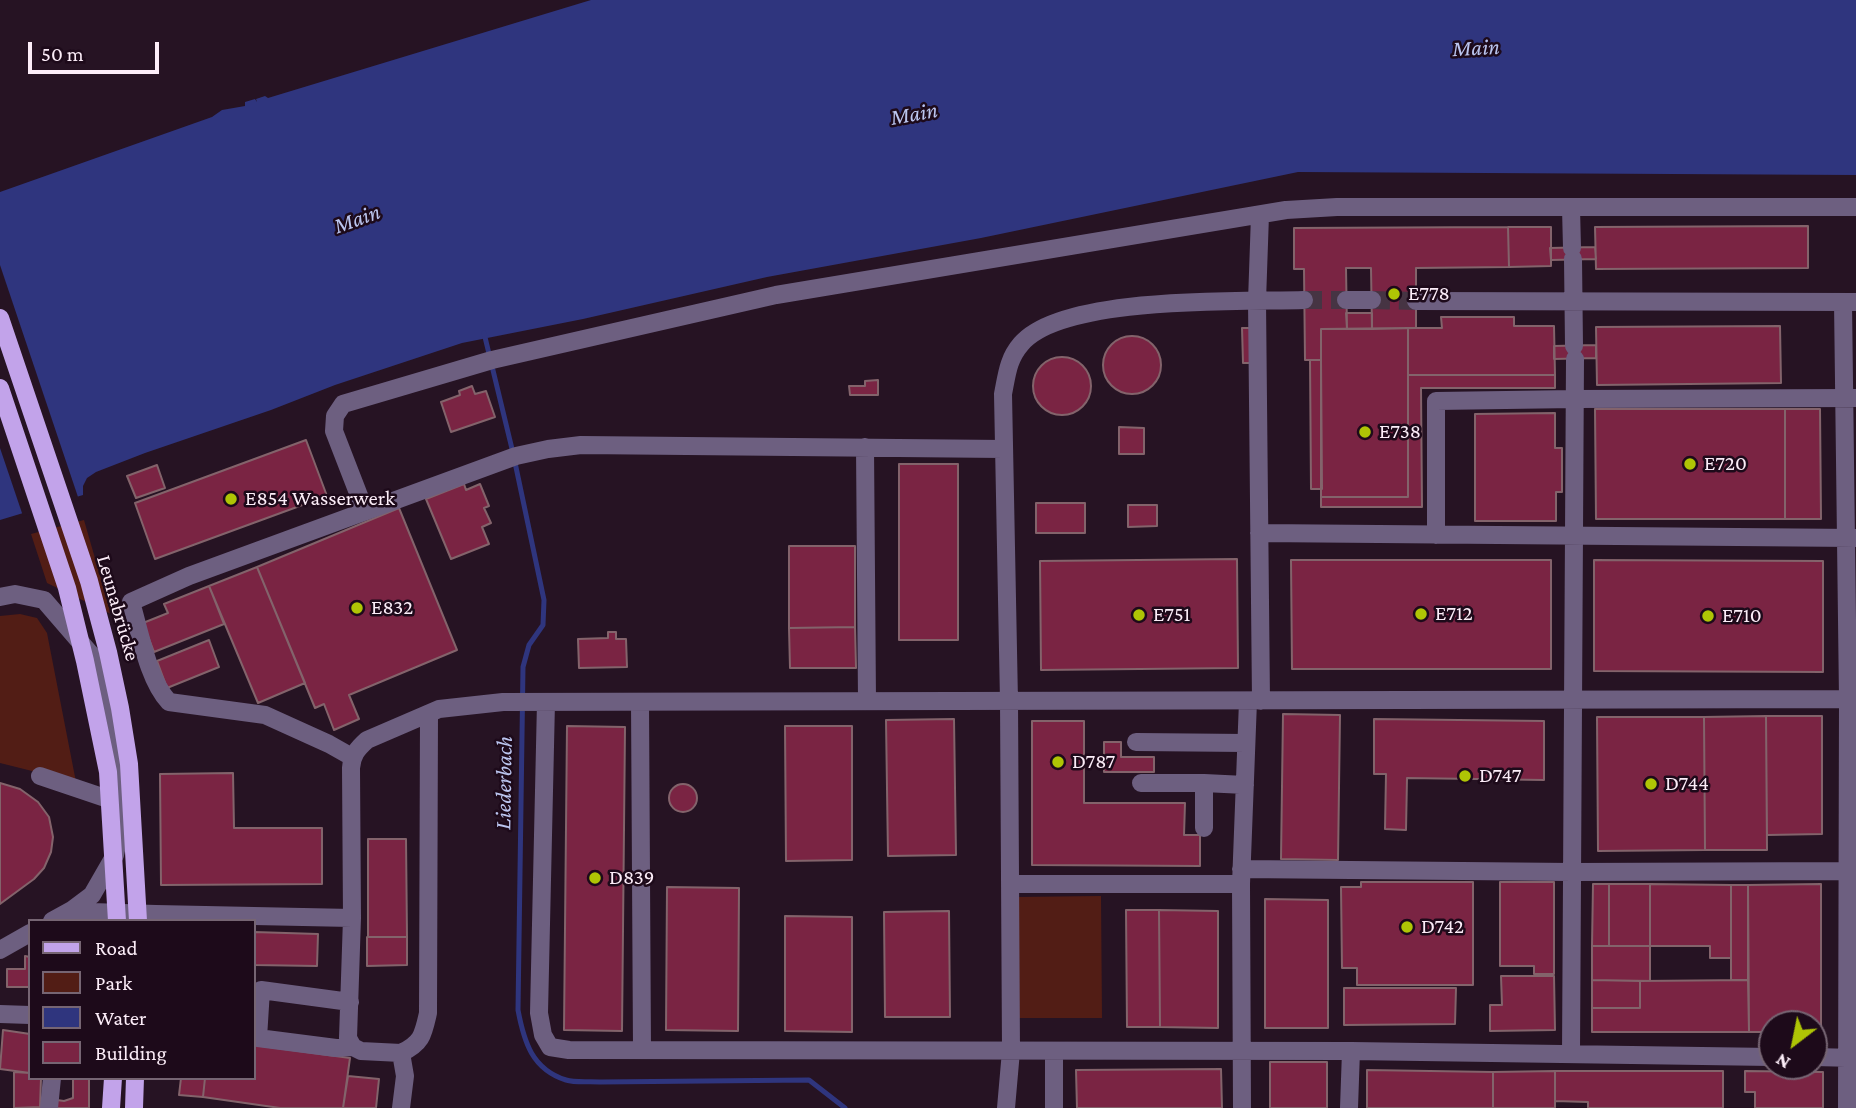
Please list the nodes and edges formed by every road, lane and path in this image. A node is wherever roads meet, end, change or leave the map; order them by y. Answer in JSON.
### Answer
{"nodes":[{"id":1,"x":1856,"y":207,"type":"edge"},
{"id":2,"x":1571,"y":208,"type":"junction"},
{"id":3,"x":1260,"y":215,"type":"junction"},
{"id":4,"x":1304,"y":300,"type":"tunnel mouth"},
{"id":5,"x":1346,"y":300,"type":"tunnel mouth"},
{"id":6,"x":1372,"y":300,"type":"tunnel mouth"},
{"id":7,"x":1257,"y":301,"type":"junction"},
{"id":8,"x":1416,"y":301,"type":"tunnel mouth"},
{"id":9,"x":1574,"y":301,"type":"junction"},
{"id":10,"x":1850,"y":302,"type":"edge"},
{"id":11,"x":0,"y":318,"type":"edge"},
{"id":12,"x":0,"y":388,"type":"edge"},
{"id":13,"x":1575,"y":398,"type":"junction"},
{"id":14,"x":1850,"y":398,"type":"edge"},
{"id":15,"x":865,"y":447,"type":"junction"},
{"id":16,"x":1004,"y":449,"type":"junction"},
{"id":17,"x":365,"y":511,"type":"junction"},
{"id":18,"x":1259,"y":533,"type":"junction"},
{"id":19,"x":1436,"y":535,"type":"junction"},
{"id":20,"x":1574,"y":536,"type":"junction"},
{"id":21,"x":1851,"y":538,"type":"edge"},
{"id":22,"x":0,"y":597,"type":"edge"},
{"id":23,"x":1852,"y":699,"type":"edge"},
{"id":24,"x":1574,"y":700,"type":"junction"},
{"id":25,"x":867,"y":701,"type":"junction"},
{"id":26,"x":1009,"y":701,"type":"junction"},
{"id":27,"x":1254,"y":701,"type":"junction"},
{"id":28,"x":546,"y":702,"type":"junction"},
{"id":29,"x":640,"y":702,"type":"junction"},
{"id":30,"x":429,"y":714,"type":"junction"},
{"id":31,"x":1136,"y":741,"type":"dead end"},
{"id":32,"x":1246,"y":743,"type":"junction"},
{"id":33,"x":352,"y":757,"type":"junction"},
{"id":34,"x":40,"y":776,"type":"dead end"},
{"id":35,"x":1141,"y":783,"type":"dead end"},
{"id":36,"x":1204,"y":783,"type":"junction"},
{"id":37,"x":1245,"y":785,"type":"junction"},
{"id":38,"x":123,"y":804,"type":"junction"},
{"id":39,"x":1204,"y":828,"type":"dead end"},
{"id":40,"x":1572,"y":872,"type":"junction"},
{"id":41,"x":1852,"y":872,"type":"edge"},
{"id":42,"x":1241,"y":876,"type":"junction"},
{"id":43,"x":1010,"y":884,"type":"junction"},
{"id":44,"x":72,"y":910,"type":"junction"},
{"id":45,"x":352,"y":918,"type":"junction"},
{"id":46,"x":56,"y":919,"type":"edge"},
{"id":47,"x":117,"y":919,"type":"edge"},
{"id":48,"x":138,"y":919,"type":"edge"},
{"id":49,"x":28,"y":934,"type":"edge"},
{"id":50,"x":0,"y":950,"type":"edge"},
{"id":51,"x":350,"y":1002,"type":"junction"},
{"id":52,"x":0,"y":1014,"type":"edge"},
{"id":53,"x":28,"y":1014,"type":"edge"},
{"id":54,"x":353,"y":1047,"type":"junction"},
{"id":55,"x":642,"y":1050,"type":"junction"},
{"id":56,"x":1011,"y":1051,"type":"junction"},
{"id":57,"x":1054,"y":1051,"type":"junction"},
{"id":58,"x":1242,"y":1051,"type":"junction"},
{"id":59,"x":1351,"y":1051,"type":"junction"},
{"id":60,"x":401,"y":1053,"type":"junction"},
{"id":61,"x":1571,"y":1054,"type":"junction"},
{"id":62,"x":1758,"y":1057,"type":"edge"},
{"id":63,"x":1828,"y":1057,"type":"edge"},
{"id":64,"x":1851,"y":1058,"type":"edge"},
{"id":65,"x":52,"y":1080,"type":"edge"},
{"id":66,"x":113,"y":1080,"type":"edge"},
{"id":67,"x":135,"y":1080,"type":"edge"},
{"id":68,"x":50,"y":1108,"type":"edge"},
{"id":69,"x":111,"y":1108,"type":"edge"},
{"id":70,"x":134,"y":1108,"type":"edge"},
{"id":71,"x":401,"y":1108,"type":"edge"},
{"id":72,"x":1006,"y":1108,"type":"edge"},
{"id":73,"x":1054,"y":1108,"type":"edge"},
{"id":74,"x":1242,"y":1108,"type":"edge"},
{"id":75,"x":1349,"y":1108,"type":"edge"},
{"id":76,"x":1847,"y":1108,"type":"edge"}],
"edges":[{"from":1,"to":2,"type":"street"},
{"from":2,"to":3,"type":"street"},
{"from":2,"to":9,"type":"street"},
{"from":3,"to":7,"type":"street"},
{"from":3,"to":17,"type":"street"},
{"from":4,"to":7,"type":"street"},
{"from":5,"to":6,"type":"street"},
{"from":7,"to":16,"type":"street"},
{"from":7,"to":18,"type":"street"},
{"from":8,"to":9,"type":"street"},
{"from":9,"to":10,"type":"street"},
{"from":9,"to":13,"type":"street"},
{"from":10,"to":14,"type":"street"},
{"from":11,"to":48,"type":"main road","name":"Leunabrücke"},
{"from":12,"to":47,"type":"main road","name":"Leunabrücke"},
{"from":13,"to":14,"type":"street"},
{"from":13,"to":19,"type":"street"},
{"from":13,"to":20,"type":"street"},
{"from":14,"to":21,"type":"street"},
{"from":15,"to":16,"type":"street"},
{"from":15,"to":17,"type":"street"},
{"from":15,"to":25,"type":"street"},
{"from":16,"to":26,"type":"street"},
{"from":17,"to":33,"type":"street"},
{"from":18,"to":19,"type":"street"},
{"from":18,"to":27,"type":"street"},
{"from":19,"to":20,"type":"street"},
{"from":20,"to":21,"type":"street"},
{"from":20,"to":24,"type":"street"},
{"from":21,"to":23,"type":"street"},
{"from":22,"to":38,"type":"street"},
{"from":23,"to":24,"type":"street"},
{"from":23,"to":41,"type":"street"},
{"from":24,"to":27,"type":"street"},
{"from":24,"to":40,"type":"street"},
{"from":25,"to":26,"type":"street"},
{"from":25,"to":29,"type":"street"},
{"from":26,"to":27,"type":"street"},
{"from":26,"to":43,"type":"street"},
{"from":27,"to":32,"type":"street"},
{"from":28,"to":29,"type":"street"},
{"from":28,"to":30,"type":"street"},
{"from":28,"to":55,"type":"street"},
{"from":29,"to":55,"type":"street"},
{"from":30,"to":33,"type":"street"},
{"from":30,"to":60,"type":"street"},
{"from":31,"to":32,"type":"street"},
{"from":32,"to":37,"type":"street"},
{"from":33,"to":45,"type":"street"},
{"from":34,"to":38,"type":"street"},
{"from":35,"to":36,"type":"street"},
{"from":36,"to":37,"type":"street"},
{"from":36,"to":39,"type":"street"},
{"from":37,"to":42,"type":"street"},
{"from":38,"to":44,"type":"street"},
{"from":40,"to":41,"type":"street"},
{"from":40,"to":42,"type":"street"},
{"from":40,"to":61,"type":"street"},
{"from":41,"to":64,"type":"street"},
{"from":42,"to":43,"type":"street"},
{"from":42,"to":58,"type":"street"},
{"from":43,"to":56,"type":"street"},
{"from":44,"to":45,"type":"street"},
{"from":44,"to":46,"type":"street"},
{"from":45,"to":51,"type":"street"},
{"from":49,"to":50,"type":"street"},
{"from":51,"to":54,"type":"street"},
{"from":51,"to":54,"type":"street"},
{"from":52,"to":53,"type":"street"},
{"from":54,"to":60,"type":"street"},
{"from":55,"to":56,"type":"street"},
{"from":56,"to":57,"type":"street"},
{"from":56,"to":72,"type":"street"},
{"from":57,"to":58,"type":"street"},
{"from":57,"to":73,"type":"street"},
{"from":58,"to":59,"type":"street"},
{"from":58,"to":74,"type":"street"},
{"from":59,"to":61,"type":"street"},
{"from":59,"to":75,"type":"street"},
{"from":60,"to":71,"type":"street"},
{"from":61,"to":62,"type":"street"},
{"from":63,"to":64,"type":"street"},
{"from":64,"to":76,"type":"street"},
{"from":65,"to":68,"type":"street"},
{"from":66,"to":69,"type":"main road"},
{"from":67,"to":70,"type":"main road"}]}
